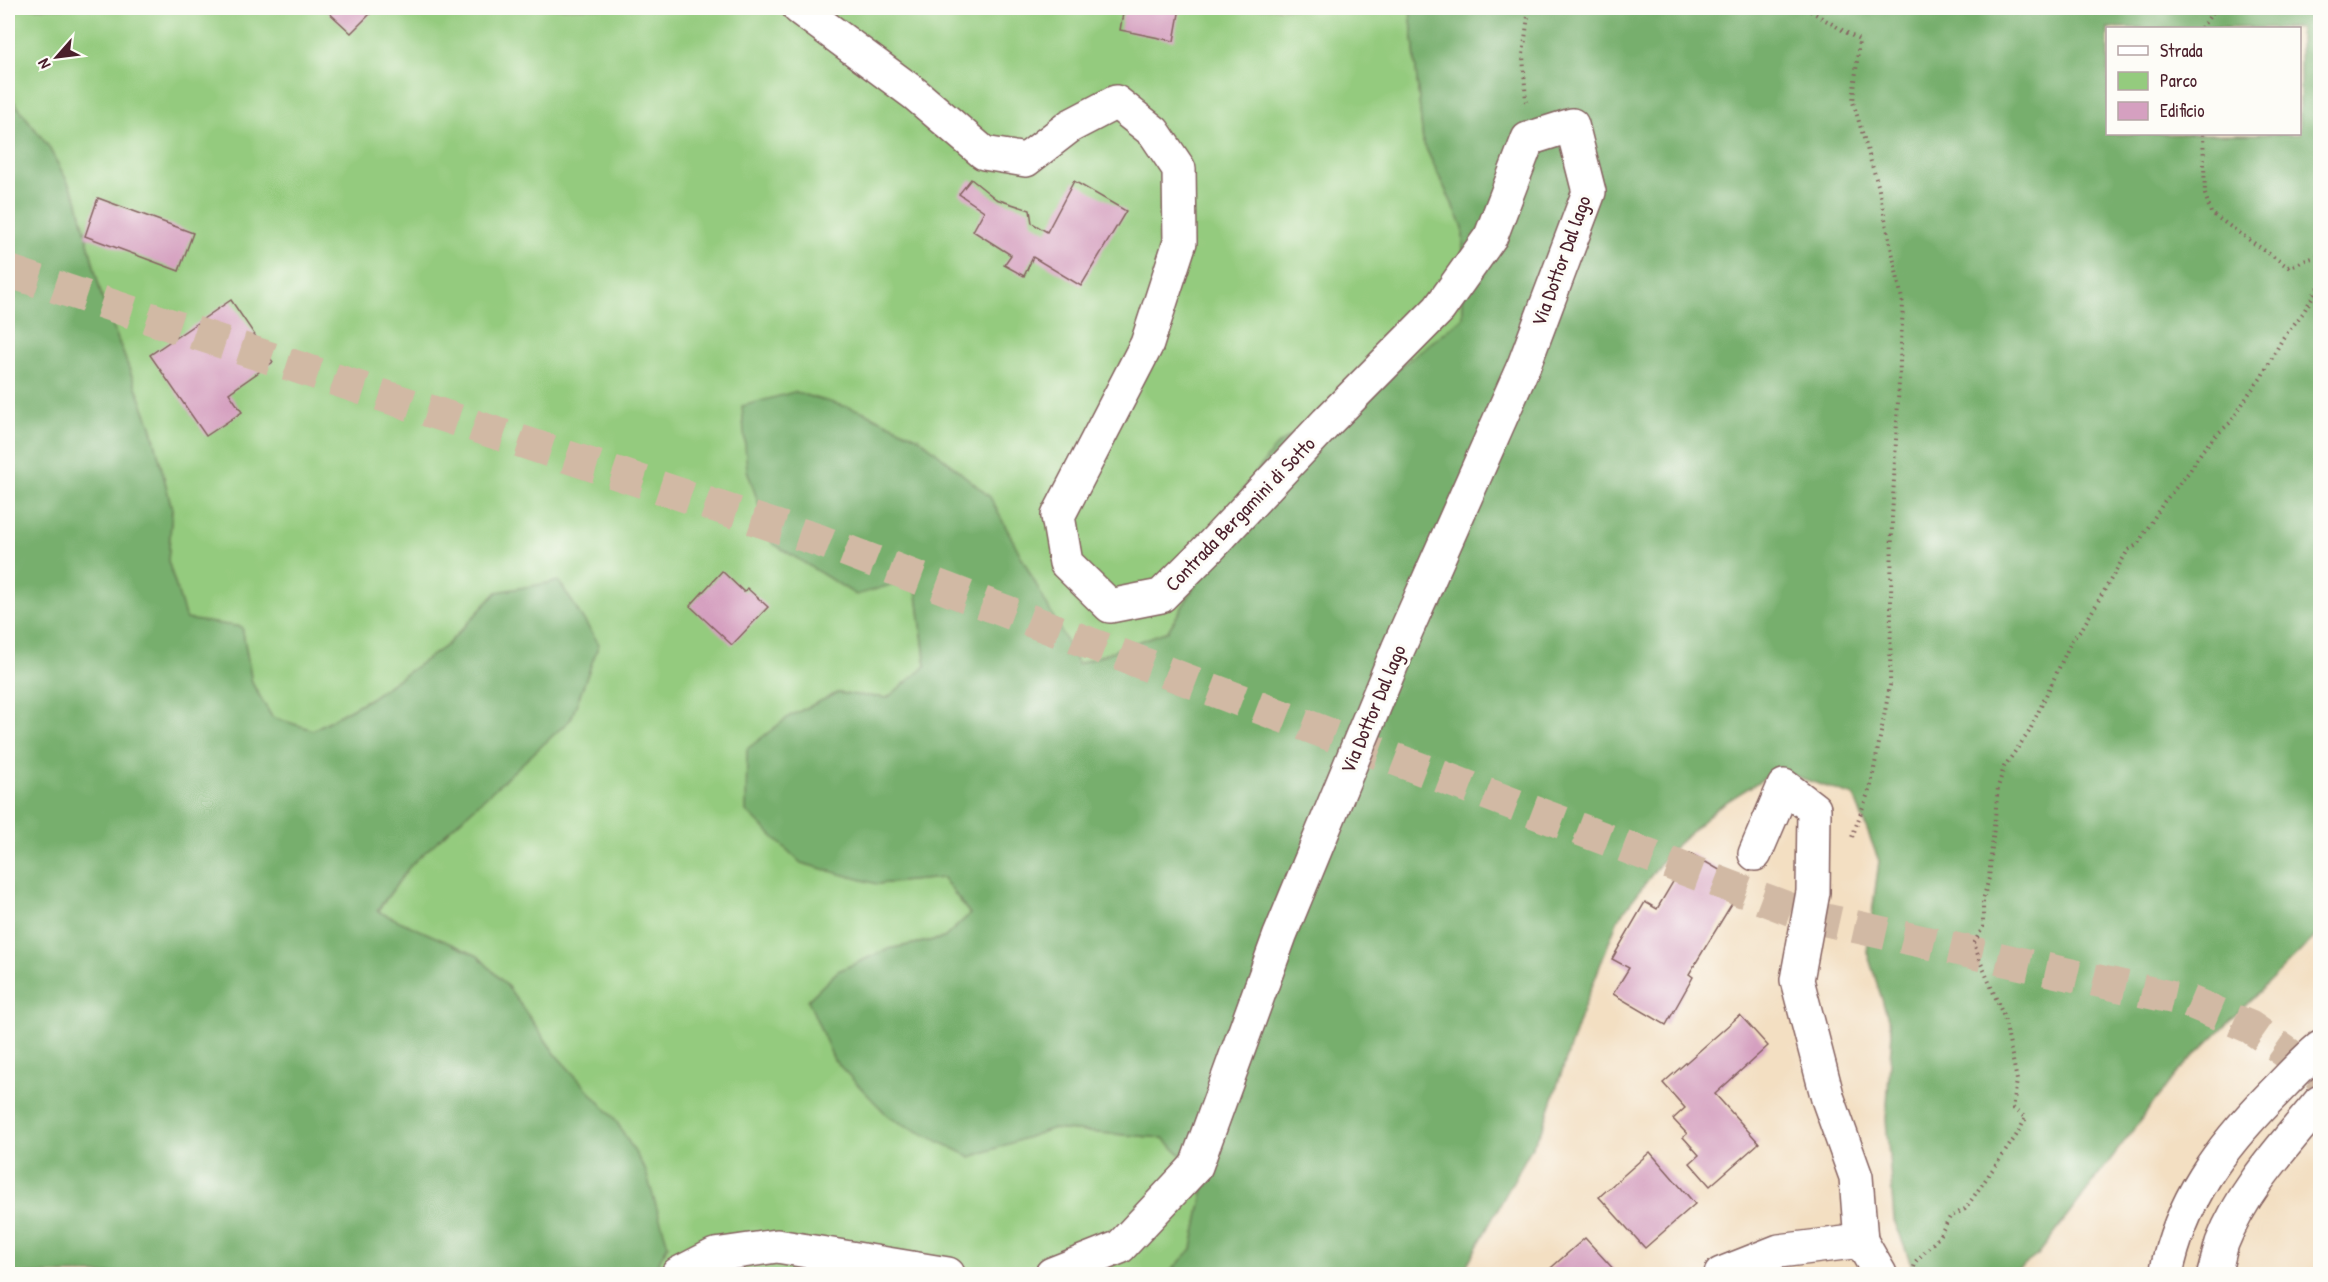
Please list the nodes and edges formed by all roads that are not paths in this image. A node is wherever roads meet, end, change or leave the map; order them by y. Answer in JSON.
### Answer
{"nodes":[{"id":1,"x":799,"y":8,"type":"edge"},
{"id":2,"x":1528,"y":139,"type":"joint"},
{"id":3,"x":1755,"y":854,"type":"dead end"},
{"id":4,"x":2320,"y":1048,"type":"edge"},
{"id":5,"x":2320,"y":1102,"type":"edge"},
{"id":6,"x":1861,"y":1241,"type":"junction"},
{"id":7,"x":678,"y":1275,"type":"edge"},
{"id":8,"x":948,"y":1275,"type":"edge"},
{"id":9,"x":1052,"y":1275,"type":"edge"},
{"id":10,"x":1721,"y":1275,"type":"edge"},
{"id":11,"x":1880,"y":1275,"type":"edge"},
{"id":12,"x":2166,"y":1275,"type":"edge"},
{"id":13,"x":2214,"y":1275,"type":"edge"}],
"edges":[{"from":1,"to":2,"type":"main road","name":"Contrada Bergamini di Sotto"},
{"from":2,"to":9,"type":"main road","name":"Via Dottor Dal lago"},
{"from":3,"to":6,"type":"main road"},
{"from":4,"to":12,"type":"main road"},
{"from":5,"to":13,"type":"main road"},
{"from":6,"to":10,"type":"main road"},
{"from":6,"to":11,"type":"main road"},
{"from":7,"to":8,"type":"main road"}]}
